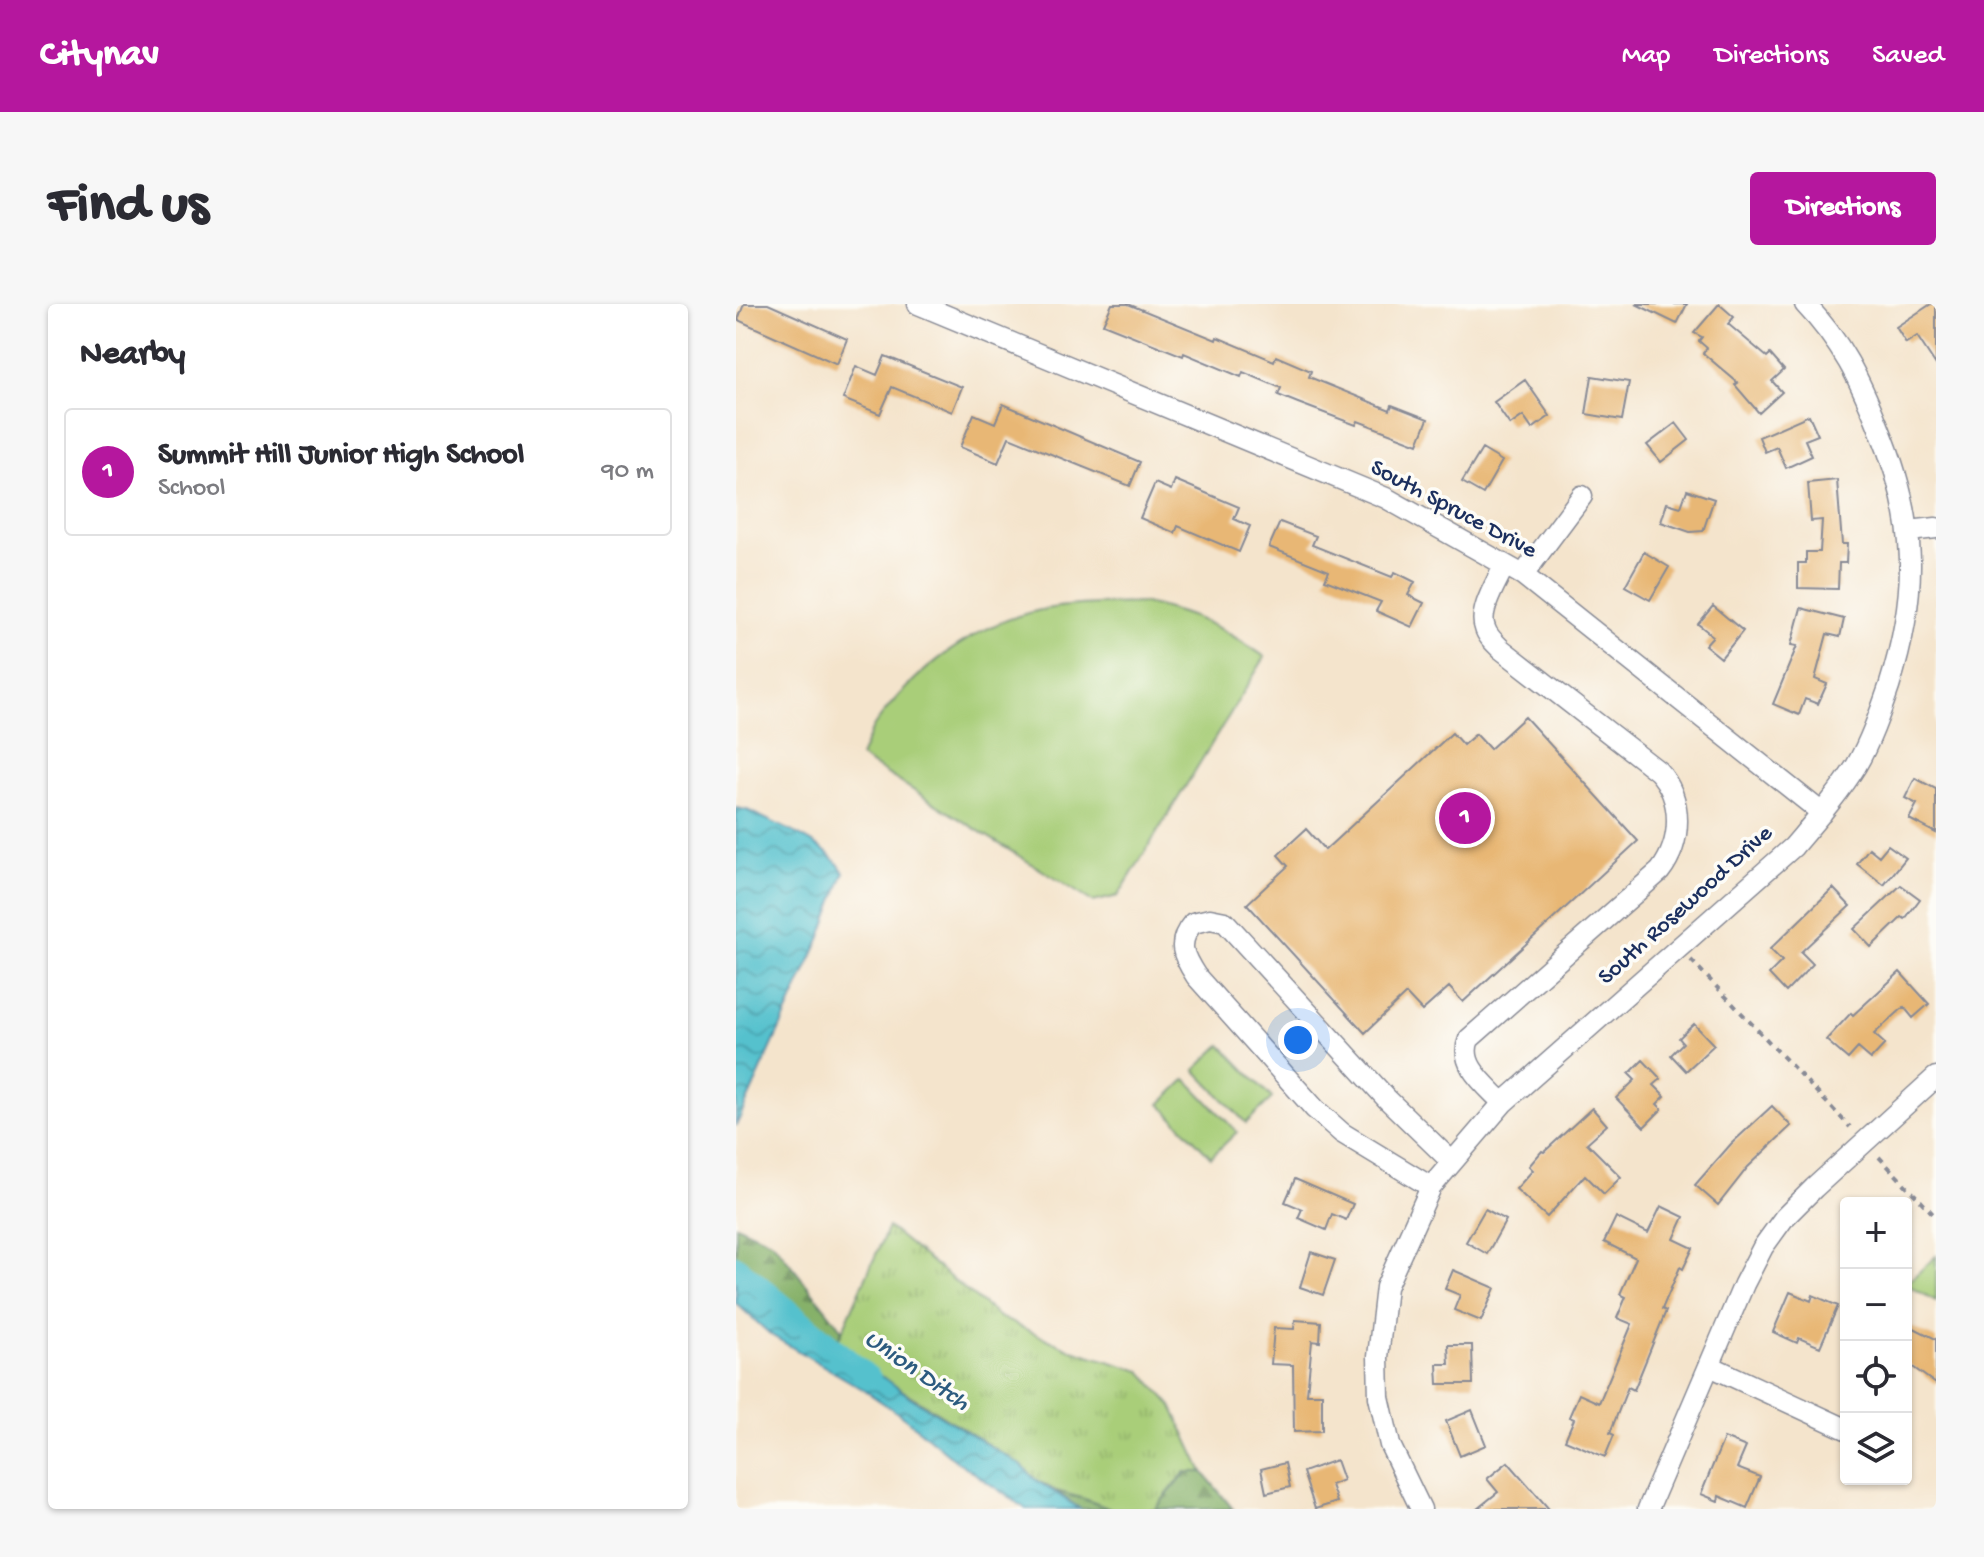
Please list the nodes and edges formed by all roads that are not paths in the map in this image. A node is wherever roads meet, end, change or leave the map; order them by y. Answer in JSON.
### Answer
{"nodes":[{"id":1,"x":918,"y":304,"type":"edge"},
{"id":2,"x":1805,"y":304,"type":"edge"},
{"id":3,"x":1582,"y":496,"type":"dead end"},
{"id":4,"x":1936,"y":528,"type":"edge"},
{"id":5,"x":1909,"y":531,"type":"junction"},
{"id":6,"x":1504,"y":566,"type":"junction"},
{"id":7,"x":1523,"y":575,"type":"junction"},
{"id":8,"x":1822,"y":813,"type":"junction"},
{"id":9,"x":1936,"y":1077,"type":"edge"},
{"id":10,"x":1503,"y":1103,"type":"junction"},
{"id":11,"x":1452,"y":1162,"type":"junction"},
{"id":12,"x":1431,"y":1187,"type":"junction"},
{"id":13,"x":1710,"y":1366,"type":"junction"},
{"id":14,"x":1840,"y":1426,"type":"edge"},
{"id":15,"x":1421,"y":1509,"type":"edge"},
{"id":16,"x":1648,"y":1509,"type":"edge"}],
"edges":[{"from":1,"to":6,"type":"street","name":"South Spruce Drive"},
{"from":2,"to":5,"type":"street","name":"South Rosewood Drive"},
{"from":3,"to":7,"type":"street"},
{"from":4,"to":5,"type":"street"},
{"from":5,"to":8,"type":"street","name":"South Rosewood Drive"},
{"from":6,"to":7,"type":"street","name":"South Spruce Drive"},
{"from":6,"to":10,"type":"street"},
{"from":7,"to":8,"type":"street","name":"South Spruce Drive"},
{"from":8,"to":10,"type":"street","name":"South Rosewood Drive"},
{"from":9,"to":13,"type":"street"},
{"from":10,"to":11,"type":"street","name":"South Rosewood Drive"},
{"from":11,"to":12,"type":"street","name":"South Rosewood Drive"},
{"from":11,"to":12,"type":"street"},
{"from":12,"to":15,"type":"street","name":"South Rosewood Drive"},
{"from":13,"to":14,"type":"street"},
{"from":13,"to":16,"type":"street"}]}
